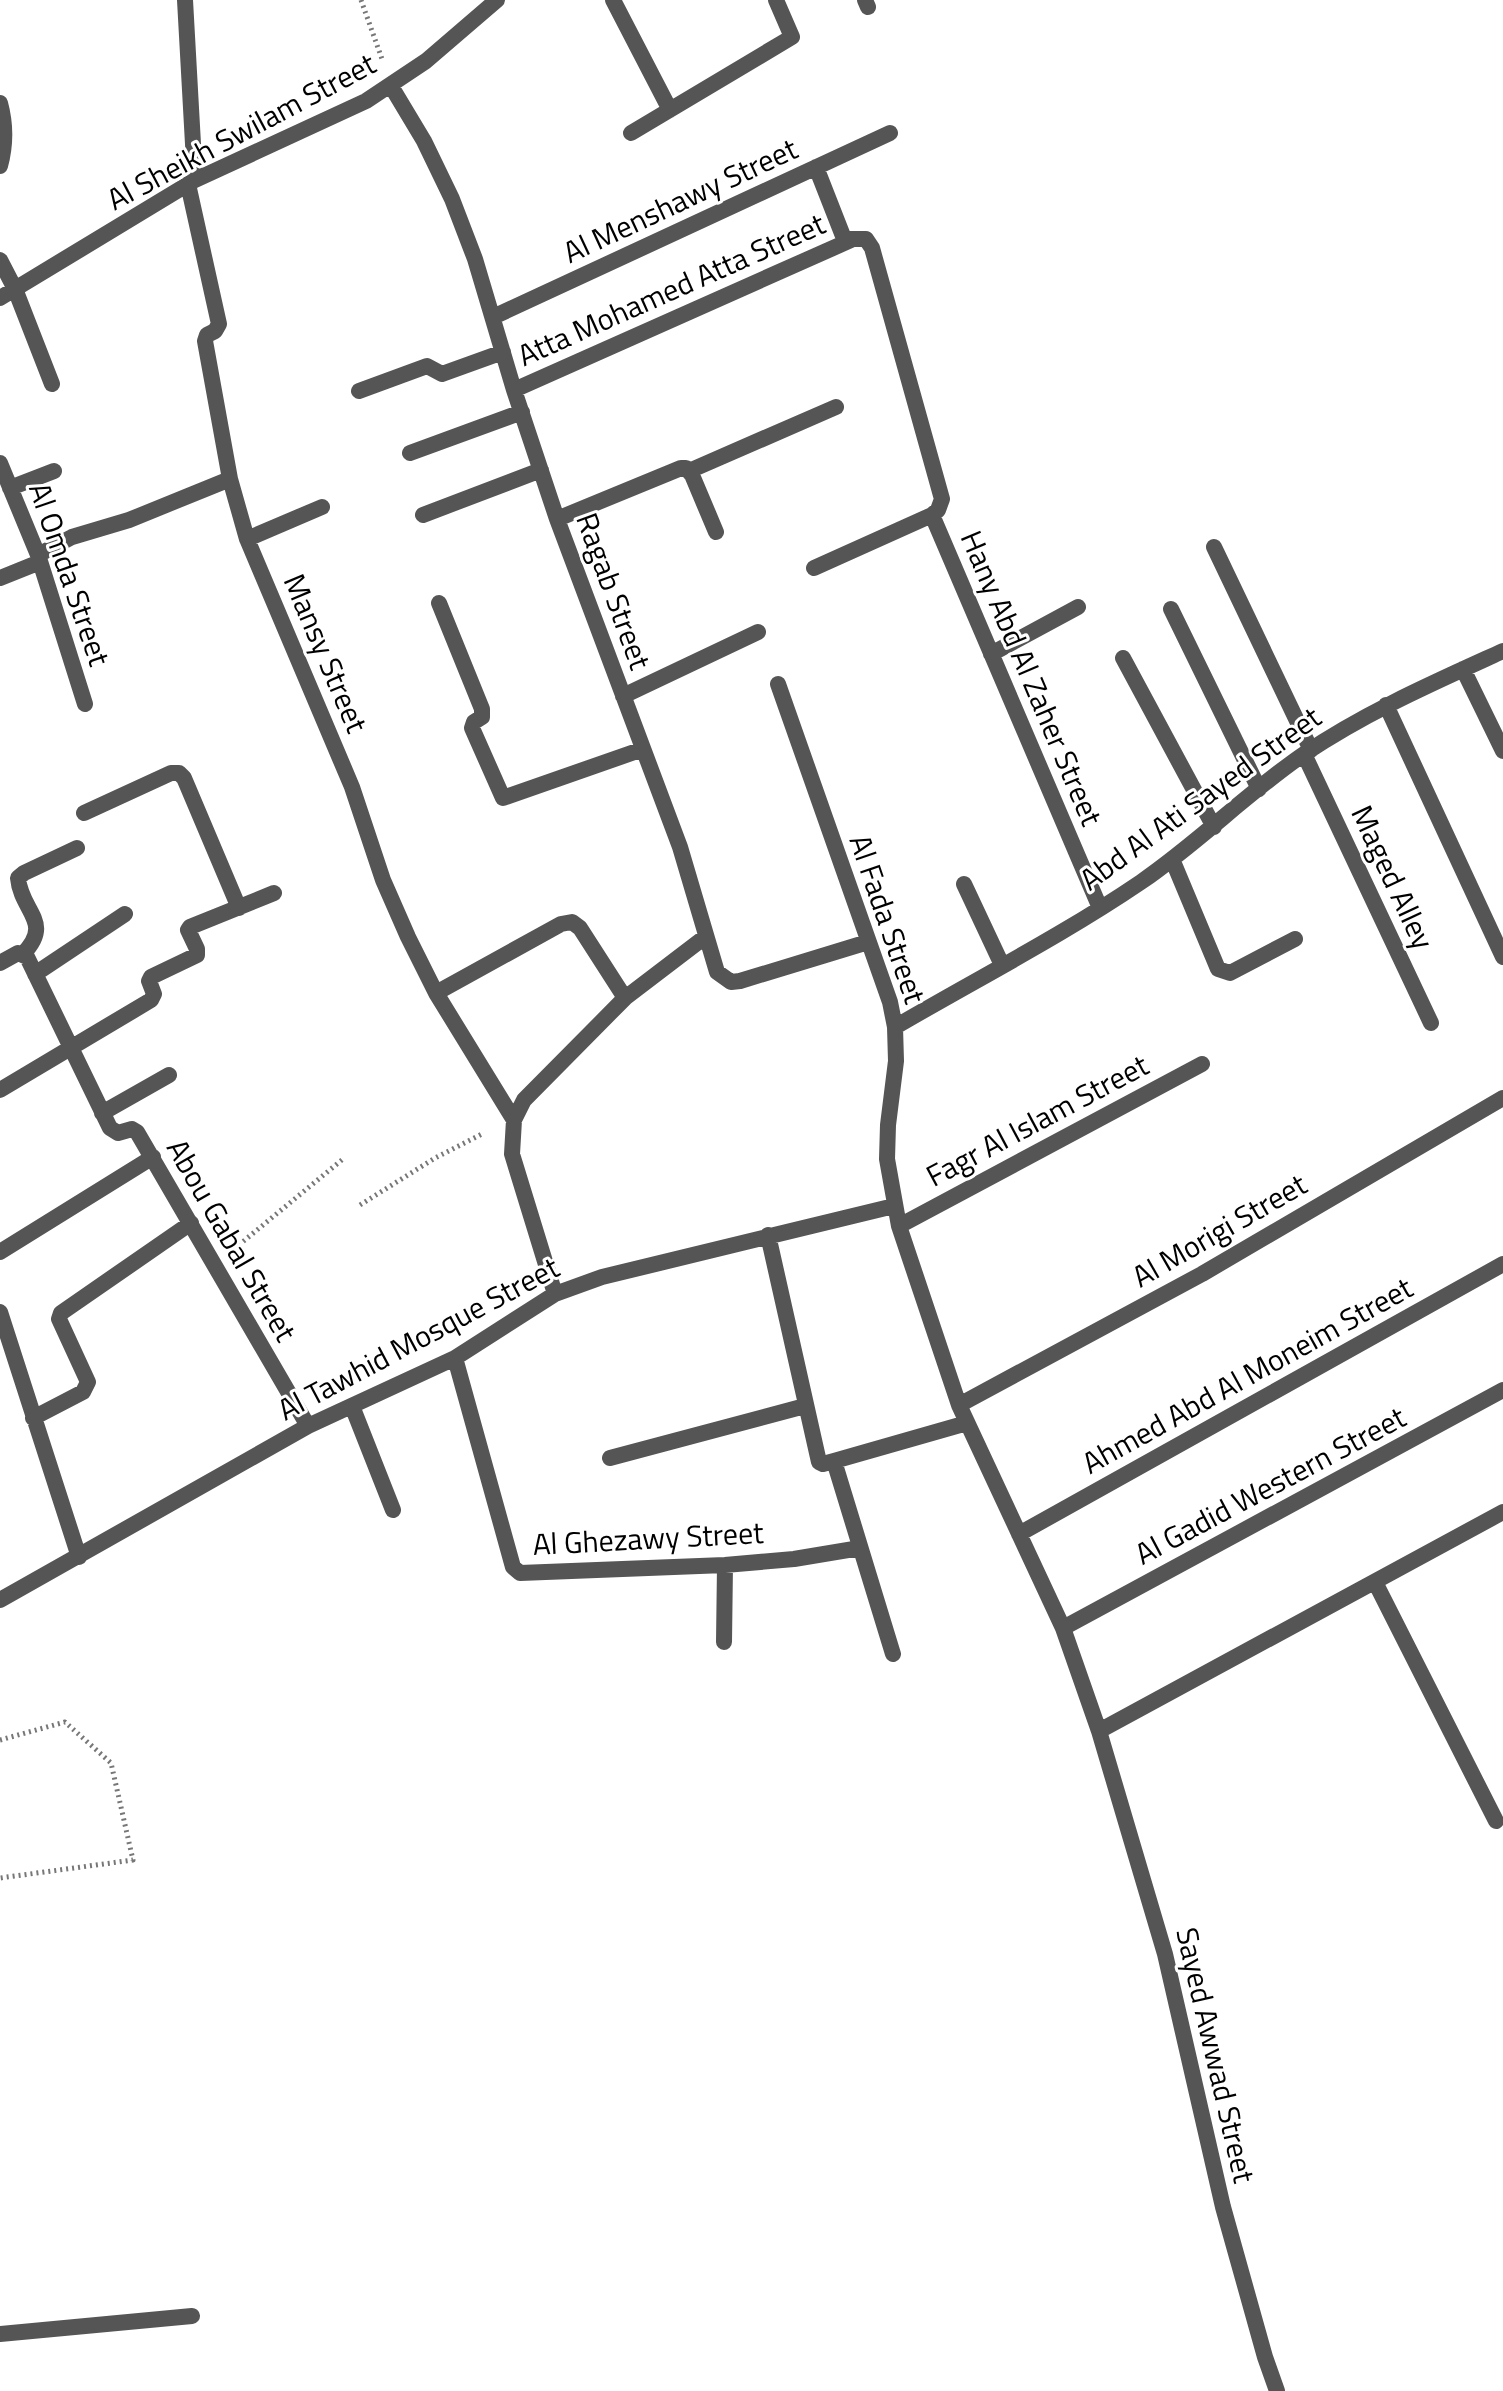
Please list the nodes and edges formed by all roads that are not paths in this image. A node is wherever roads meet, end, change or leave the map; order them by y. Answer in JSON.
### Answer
{"nodes":[{"id":1,"x":185,"y":0,"type":"edge"},
{"id":2,"x":497,"y":0,"type":"edge"},
{"id":3,"x":613,"y":0,"type":"edge"},
{"id":4,"x":776,"y":0,"type":"edge"},
{"id":5,"x":391,"y":86,"type":"junction"},
{"id":6,"x":0,"y":103,"type":"edge"},
{"id":7,"x":670,"y":110,"type":"junction"},
{"id":8,"x":631,"y":133,"type":"dead end"},
{"id":9,"x":890,"y":133,"type":"dead end"},
{"id":10,"x":0,"y":166,"type":"edge"},
{"id":11,"x":816,"y":167,"type":"junction"},
{"id":12,"x":192,"y":182,"type":"junction"},
{"id":13,"x":851,"y":240,"type":"junction"},
{"id":14,"x":0,"y":260,"type":"edge"},
{"id":15,"x":15,"y":289,"type":"junction"},
{"id":16,"x":0,"y":298,"type":"edge"},
{"id":17,"x":493,"y":317,"type":"junction"},
{"id":18,"x":503,"y":352,"type":"junction"},
{"id":19,"x":52,"y":384,"type":"dead end"},
{"id":20,"x":514,"y":390,"type":"junction"},
{"id":21,"x":359,"y":391,"type":"dead end"},
{"id":22,"x":836,"y":407,"type":"dead end"},
{"id":23,"x":522,"y":412,"type":"junction"},
{"id":24,"x":410,"y":453,"type":"dead end"},
{"id":25,"x":0,"y":463,"type":"edge"},
{"id":26,"x":541,"y":470,"type":"junction"},
{"id":27,"x":54,"y":471,"type":"dead end"},
{"id":28,"x":689,"y":471,"type":"junction"},
{"id":29,"x":230,"y":479,"type":"junction"},
{"id":30,"x":10,"y":488,"type":"junction"},
{"id":31,"x":322,"y":507,"type":"dead end"},
{"id":32,"x":423,"y":515,"type":"dead end"},
{"id":33,"x":932,"y":515,"type":"junction"},
{"id":34,"x":557,"y":519,"type":"junction"},
{"id":35,"x":716,"y":532,"type":"dead end"},
{"id":36,"x":247,"y":539,"type":"junction"},
{"id":37,"x":1214,"y":547,"type":"dead end"},
{"id":38,"x":39,"y":558,"type":"junction"},
{"id":39,"x":814,"y":568,"type":"dead end"},
{"id":40,"x":0,"y":578,"type":"edge"},
{"id":41,"x":439,"y":603,"type":"dead end"},
{"id":42,"x":1078,"y":607,"type":"dead end"},
{"id":43,"x":1171,"y":609,"type":"dead end"},
{"id":44,"x":758,"y":632,"type":"dead end"},
{"id":45,"x":1503,"y":651,"type":"edge"},
{"id":46,"x":991,"y":654,"type":"junction"},
{"id":47,"x":1123,"y":658,"type":"dead end"},
{"id":48,"x":1463,"y":669,"type":"junction"},
{"id":49,"x":778,"y":684,"type":"dead end"},
{"id":50,"x":623,"y":696,"type":"junction"},
{"id":51,"x":85,"y":704,"type":"dead end"},
{"id":52,"x":1386,"y":705,"type":"junction"},
{"id":53,"x":643,"y":749,"type":"junction"},
{"id":54,"x":1503,"y":751,"type":"edge"},
{"id":55,"x":1308,"y":752,"type":"junction"},
{"id":56,"x":1259,"y":789,"type":"junction"},
{"id":57,"x":84,"y":813,"type":"dead end"},
{"id":58,"x":1214,"y":827,"type":"junction"},
{"id":59,"x":77,"y":848,"type":"dead end"},
{"id":60,"x":1172,"y":859,"type":"junction"},
{"id":61,"x":964,"y":884,"type":"dead end"},
{"id":62,"x":274,"y":893,"type":"dead end"},
{"id":63,"x":239,"y":908,"type":"junction"},
{"id":64,"x":1100,"y":908,"type":"junction"},
{"id":65,"x":125,"y":914,"type":"dead end"},
{"id":66,"x":705,"y":937,"type":"junction"},
{"id":67,"x":1295,"y":939,"type":"dead end"},
{"id":68,"x":868,"y":942,"type":"junction"},
{"id":69,"x":23,"y":954,"type":"junction"},
{"id":70,"x":1503,"y":957,"type":"edge"},
{"id":71,"x":0,"y":963,"type":"edge"},
{"id":72,"x":1002,"y":965,"type":"junction"},
{"id":73,"x":35,"y":974,"type":"junction"},
{"id":74,"x":436,"y":993,"type":"junction"},
{"id":75,"x":625,"y":998,"type":"junction"},
{"id":76,"x":1431,"y":1023,"type":"dead end"},
{"id":77,"x":895,"y":1027,"type":"junction"},
{"id":78,"x":69,"y":1047,"type":"junction"},
{"id":79,"x":1202,"y":1064,"type":"dead end"},
{"id":80,"x":169,"y":1075,"type":"dead end"},
{"id":81,"x":0,"y":1090,"type":"edge"},
{"id":82,"x":1503,"y":1098,"type":"edge"},
{"id":83,"x":102,"y":1113,"type":"junction"},
{"id":84,"x":514,"y":1120,"type":"junction"},
{"id":85,"x":153,"y":1157,"type":"junction"},
{"id":86,"x":894,"y":1206,"type":"junction"},
{"id":87,"x":191,"y":1223,"type":"junction"},
{"id":88,"x":899,"y":1226,"type":"junction"},
{"id":89,"x":768,"y":1235,"type":"junction"},
{"id":90,"x":0,"y":1252,"type":"edge"},
{"id":91,"x":1503,"y":1264,"type":"edge"},
{"id":92,"x":555,"y":1294,"type":"junction"},
{"id":93,"x":0,"y":1312,"type":"edge"},
{"id":94,"x":455,"y":1358,"type":"junction"},
{"id":95,"x":1503,"y":1390,"type":"edge"},
{"id":96,"x":959,"y":1405,"type":"junction"},
{"id":97,"x":352,"y":1406,"type":"junction"},
{"id":98,"x":805,"y":1406,"type":"junction"},
{"id":99,"x":33,"y":1418,"type":"junction"},
{"id":100,"x":967,"y":1423,"type":"junction"},
{"id":101,"x":308,"y":1426,"type":"junction"},
{"id":102,"x":610,"y":1458,"type":"dead end"},
{"id":103,"x":834,"y":1461,"type":"junction"},
{"id":104,"x":393,"y":1510,"type":"dead end"},
{"id":105,"x":1502,"y":1516,"type":"edge"},
{"id":106,"x":1019,"y":1534,"type":"junction"},
{"id":107,"x":860,"y":1548,"type":"junction"},
{"id":108,"x":79,"y":1557,"type":"junction"},
{"id":109,"x":725,"y":1565,"type":"junction"},
{"id":110,"x":1375,"y":1582,"type":"junction"},
{"id":111,"x":0,"y":1600,"type":"edge"},
{"id":112,"x":1063,"y":1628,"type":"junction"},
{"id":113,"x":724,"y":1642,"type":"dead end"},
{"id":114,"x":893,"y":1654,"type":"dead end"},
{"id":115,"x":1099,"y":1731,"type":"junction"},
{"id":116,"x":1496,"y":1821,"type":"dead end"},
{"id":117,"x":192,"y":2316,"type":"dead end"},
{"id":118,"x":0,"y":2334,"type":"edge"},
{"id":119,"x":1277,"y":2391,"type":"edge"}],
"edges":[{"from":1,"to":12,"type":"street"},
{"from":2,"to":5,"type":"street","name":"Al Sheikh Swilam Street"},
{"from":3,"to":7,"type":"street"},
{"from":4,"to":7,"type":"street"},
{"from":5,"to":12,"type":"street","name":"Al Sheikh Swilam Street"},
{"from":5,"to":17,"type":"street","name":"Ragab Street"},
{"from":6,"to":10,"type":"street"},
{"from":7,"to":8,"type":"street"},
{"from":9,"to":11,"type":"street","name":"Al Menshawy Street"},
{"from":11,"to":13,"type":"street"},
{"from":11,"to":17,"type":"street","name":"Al Menshawy Street"},
{"from":12,"to":15,"type":"street","name":"Al Sheikh Swilam Street"},
{"from":12,"to":29,"type":"street","name":"Mansy Street"},
{"from":13,"to":20,"type":"street","name":"Atta Mohamed Atta Street"},
{"from":13,"to":33,"type":"street"},
{"from":14,"to":15,"type":"street"},
{"from":15,"to":16,"type":"street","name":"Al Sheikh Swilam Street"},
{"from":15,"to":19,"type":"street"},
{"from":17,"to":18,"type":"street","name":"Ragab Street"},
{"from":18,"to":20,"type":"street","name":"Ragab Street"},
{"from":18,"to":21,"type":"street"},
{"from":20,"to":23,"type":"street","name":"Ragab Street"},
{"from":22,"to":28,"type":"street"},
{"from":23,"to":24,"type":"street"},
{"from":23,"to":26,"type":"street","name":"Ragab Street"},
{"from":25,"to":30,"type":"street","name":"Al Omda Street"},
{"from":26,"to":32,"type":"street"},
{"from":26,"to":34,"type":"street","name":"Ragab Street"},
{"from":27,"to":30,"type":"street"},
{"from":28,"to":34,"type":"street"},
{"from":28,"to":35,"type":"street"},
{"from":29,"to":36,"type":"street","name":"Mansy Street"},
{"from":29,"to":38,"type":"street"},
{"from":30,"to":38,"type":"street","name":"Al Omda Street"},
{"from":31,"to":36,"type":"street"},
{"from":33,"to":39,"type":"street"},
{"from":33,"to":46,"type":"street","name":"Hany Abd Al Zaher Street"},
{"from":34,"to":50,"type":"street","name":"Ragab Street"},
{"from":36,"to":74,"type":"street","name":"Mansy Street"},
{"from":37,"to":55,"type":"street","name":"Maged Alley"},
{"from":38,"to":40,"type":"street"},
{"from":38,"to":51,"type":"street","name":"Al Omda Street"},
{"from":41,"to":53,"type":"street"},
{"from":42,"to":46,"type":"street"},
{"from":43,"to":56,"type":"street"},
{"from":44,"to":50,"type":"street"},
{"from":45,"to":48,"type":"street","name":"Abd Al Ati Sayed Street"},
{"from":46,"to":64,"type":"street","name":"Hany Abd Al Zaher Street"},
{"from":47,"to":58,"type":"street"},
{"from":48,"to":52,"type":"street","name":"Abd Al Ati Sayed Street"},
{"from":48,"to":54,"type":"street"},
{"from":49,"to":68,"type":"street","name":"Al Fada Street"},
{"from":50,"to":53,"type":"street","name":"Ragab Street"},
{"from":52,"to":55,"type":"street","name":"Abd Al Ati Sayed Street"},
{"from":52,"to":70,"type":"street"},
{"from":53,"to":66,"type":"street","name":"Ragab Street"},
{"from":55,"to":56,"type":"street","name":"Abd Al Ati Sayed Street"},
{"from":55,"to":76,"type":"street","name":"Maged Alley"},
{"from":56,"to":58,"type":"street","name":"Abd Al Ati Sayed Street"},
{"from":57,"to":63,"type":"street"},
{"from":58,"to":60,"type":"street","name":"Abd Al Ati Sayed Street"},
{"from":59,"to":69,"type":"street"},
{"from":60,"to":64,"type":"street","name":"Abd Al Ati Sayed Street"},
{"from":60,"to":67,"type":"street"},
{"from":61,"to":72,"type":"street"},
{"from":62,"to":63,"type":"street"},
{"from":63,"to":78,"type":"street"},
{"from":64,"to":72,"type":"street","name":"Abd Al Ati Sayed Street"},
{"from":65,"to":73,"type":"street"},
{"from":66,"to":68,"type":"street","name":"Ragab Street"},
{"from":66,"to":75,"type":"street"},
{"from":68,"to":77,"type":"street","name":"Al Fada Street"},
{"from":69,"to":71,"type":"street"},
{"from":69,"to":73,"type":"street"},
{"from":72,"to":77,"type":"street","name":"Abd Al Ati Sayed Street"},
{"from":73,"to":78,"type":"street"},
{"from":74,"to":75,"type":"street"},
{"from":74,"to":84,"type":"street","name":"Mansy Street"},
{"from":75,"to":84,"type":"street"},
{"from":77,"to":86,"type":"street","name":"Al Fada Street"},
{"from":78,"to":81,"type":"street"},
{"from":78,"to":83,"type":"street"},
{"from":79,"to":88,"type":"street","name":"Fagr Al Islam Street"},
{"from":80,"to":83,"type":"street"},
{"from":82,"to":96,"type":"street","name":"Al Morigi Street"},
{"from":83,"to":85,"type":"street","name":"Abou Gabal Street"},
{"from":84,"to":92,"type":"street"},
{"from":85,"to":87,"type":"street","name":"Abou Gabal Street"},
{"from":85,"to":90,"type":"street"},
{"from":86,"to":88,"type":"street","name":"Al Fada Street"},
{"from":86,"to":89,"type":"street","name":"Al Tawhid Mosque Street"},
{"from":87,"to":99,"type":"street"},
{"from":87,"to":101,"type":"street","name":"Abou Gabal Street"},
{"from":88,"to":96,"type":"street","name":"Sayed Awwad Street"},
{"from":89,"to":92,"type":"street","name":"Al Tawhid Mosque Street"},
{"from":89,"to":98,"type":"street"},
{"from":91,"to":106,"type":"street","name":"Ahmed Abd Al Moneim Street"},
{"from":92,"to":94,"type":"street","name":"Al Tawhid Mosque Street"},
{"from":93,"to":99,"type":"street"},
{"from":94,"to":97,"type":"street","name":"Al Tawhid Mosque Street"},
{"from":94,"to":109,"type":"street","name":"Al Ghezawy Street"},
{"from":95,"to":112,"type":"street","name":"Al Gadid Western Street"},
{"from":96,"to":100,"type":"street","name":"Sayed Awwad Street"},
{"from":97,"to":101,"type":"street","name":"Al Tawhid Mosque Street"},
{"from":97,"to":104,"type":"street"},
{"from":98,"to":102,"type":"street"},
{"from":98,"to":103,"type":"street"},
{"from":99,"to":108,"type":"street"},
{"from":100,"to":103,"type":"street"},
{"from":100,"to":106,"type":"street","name":"Sayed Awwad Street"},
{"from":101,"to":108,"type":"street","name":"Al Tawhid Mosque Street"},
{"from":103,"to":107,"type":"street"},
{"from":105,"to":110,"type":"street"},
{"from":106,"to":112,"type":"street","name":"Sayed Awwad Street"},
{"from":107,"to":109,"type":"street","name":"Al Ghezawy Street"},
{"from":107,"to":114,"type":"street"},
{"from":108,"to":111,"type":"street","name":"Al Tawhid Mosque Street"},
{"from":109,"to":113,"type":"street"},
{"from":110,"to":115,"type":"street"},
{"from":110,"to":116,"type":"street"},
{"from":112,"to":115,"type":"street","name":"Sayed Awwad Street"},
{"from":115,"to":119,"type":"street","name":"Sayed Awwad Street"},
{"from":117,"to":118,"type":"street"}]}
